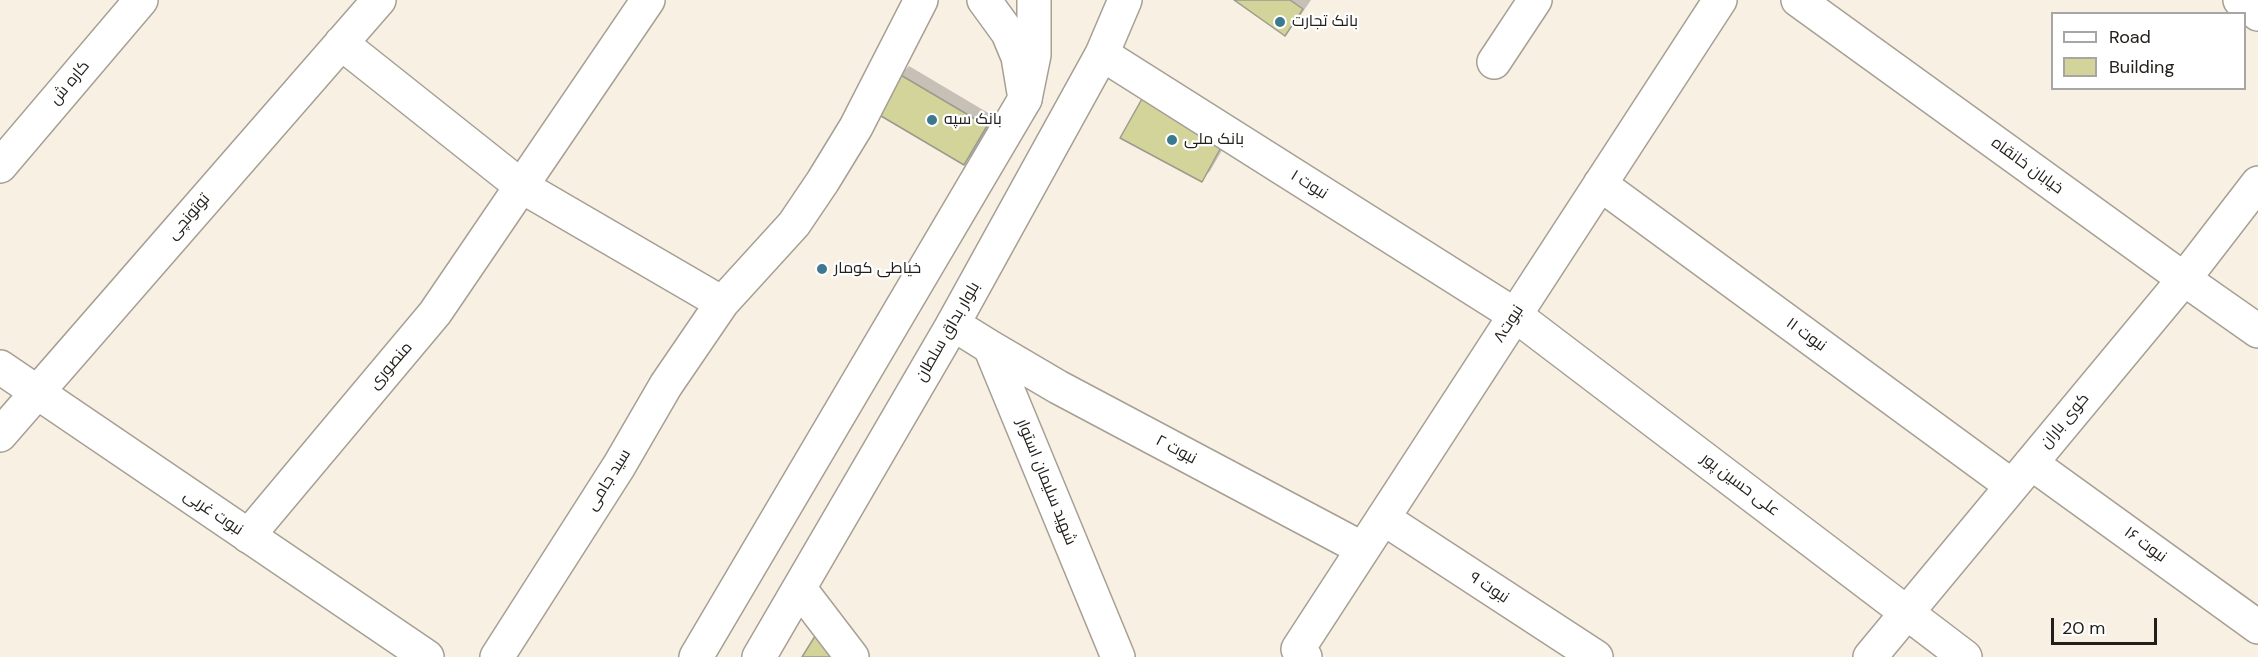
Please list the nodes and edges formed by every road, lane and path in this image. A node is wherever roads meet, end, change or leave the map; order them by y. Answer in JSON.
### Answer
{"nodes":[{"id":1,"x":141,"y":0,"type":"edge"},
{"id":2,"x":379,"y":0,"type":"edge"},
{"id":3,"x":648,"y":0,"type":"edge"},
{"id":4,"x":921,"y":0,"type":"edge"},
{"id":5,"x":984,"y":0,"type":"edge"},
{"id":6,"x":1035,"y":0,"type":"edge"},
{"id":7,"x":1125,"y":0,"type":"edge"},
{"id":8,"x":1535,"y":0,"type":"edge"},
{"id":9,"x":1720,"y":0,"type":"edge"},
{"id":10,"x":1798,"y":0,"type":"edge"},
{"id":11,"x":2240,"y":0,"type":"edge"},
{"id":12,"x":2258,"y":14,"type":"edge"},
{"id":13,"x":341,"y":43,"type":"junction"},
{"id":14,"x":1102,"y":54,"type":"junction"},
{"id":15,"x":1494,"y":62,"type":"dead end"},
{"id":16,"x":1025,"y":99,"type":"junction"},
{"id":17,"x":0,"y":166,"type":"edge"},
{"id":18,"x":2258,"y":183,"type":"edge"},
{"id":19,"x":1600,"y":184,"type":"junction"},
{"id":20,"x":521,"y":186,"type":"junction"},
{"id":21,"x":2184,"y":279,"type":"junction"},
{"id":22,"x":722,"y":303,"type":"junction"},
{"id":23,"x":1515,"y":315,"type":"junction"},
{"id":24,"x":953,"y":324,"type":"junction"},
{"id":25,"x":2258,"y":331,"type":"edge"},
{"id":26,"x":990,"y":347,"type":"junction"},
{"id":27,"x":0,"y":367,"type":"edge"},
{"id":28,"x":37,"y":393,"type":"junction"},
{"id":29,"x":0,"y":435,"type":"edge"},
{"id":30,"x":2021,"y":475,"type":"junction"},
{"id":31,"x":1383,"y":519,"type":"junction"},
{"id":32,"x":248,"y":536,"type":"junction"},
{"id":33,"x":1363,"y":549,"type":"junction"},
{"id":34,"x":800,"y":589,"type":"junction"},
{"id":35,"x":1907,"y":612,"type":"junction"},
{"id":36,"x":2258,"y":627,"type":"edge"},
{"id":37,"x":1302,"y":653,"type":"edge"},
{"id":38,"x":427,"y":657,"type":"edge"},
{"id":39,"x":497,"y":657,"type":"edge"},
{"id":40,"x":696,"y":657,"type":"edge"},
{"id":41,"x":759,"y":657,"type":"edge"},
{"id":42,"x":852,"y":657,"type":"edge"},
{"id":43,"x":1118,"y":657,"type":"edge"},
{"id":44,"x":1596,"y":657,"type":"edge"},
{"id":45,"x":1870,"y":657,"type":"edge"},
{"id":46,"x":1965,"y":657,"type":"edge"}],
"edges":[{"from":1,"to":17,"type":"street","name":"کاره ش"},
{"from":2,"to":13,"type":"street","name":"توتونچی"},
{"from":3,"to":20,"type":"street","name":"منصوری"},
{"from":4,"to":22,"type":"street","name":"سید جامی"},
{"from":5,"to":16,"type":"street"},
{"from":6,"to":16,"type":"street"},
{"from":7,"to":14,"type":"street","name":"بلوار بداق سلطان"},
{"from":8,"to":15,"type":"street"},
{"from":9,"to":19,"type":"street","name":"نبوت۸"},
{"from":10,"to":21,"type":"street","name":"خیابان خانقاه"},
{"from":11,"to":12,"type":"street"},
{"from":13,"to":20,"type":"street"},
{"from":13,"to":28,"type":"street","name":"توتونچی"},
{"from":14,"to":23,"type":"street","name":"نبوت ۱"},
{"from":14,"to":24,"type":"street","name":"بلوار بداق سلطان"},
{"from":16,"to":40,"type":"street"},
{"from":18,"to":21,"type":"street","name":"کوی باران"},
{"from":19,"to":23,"type":"street","name":"نبوت۸"},
{"from":19,"to":30,"type":"street","name":"نبوت ۱۱"},
{"from":20,"to":22,"type":"street"},
{"from":20,"to":32,"type":"street","name":"منصوری"},
{"from":21,"to":25,"type":"street","name":"خیابان خانقاه"},
{"from":21,"to":30,"type":"street","name":"کوی باران"},
{"from":22,"to":39,"type":"street","name":"سید جامی"},
{"from":23,"to":31,"type":"street","name":"نبوت۸"},
{"from":23,"to":35,"type":"street","name":"علی حسین پور"},
{"from":24,"to":26,"type":"street"},
{"from":24,"to":34,"type":"street","name":"بلوار بداق سلطان"},
{"from":26,"to":33,"type":"street","name":"نبوت ۲"},
{"from":26,"to":43,"type":"street","name":"شهید سلیمان استوار"},
{"from":27,"to":28,"type":"street","name":"نبوت غربی"},
{"from":28,"to":29,"type":"street","name":"توتونچی"},
{"from":28,"to":32,"type":"street","name":"نبوت غربی"},
{"from":30,"to":35,"type":"street","name":"کوی باران"},
{"from":30,"to":36,"type":"street","name":"نبوت ۱۶"},
{"from":31,"to":33,"type":"street","name":"نبوت۸"},
{"from":31,"to":44,"type":"street","name":"نبوت ۹"},
{"from":32,"to":38,"type":"street","name":"نبوت غربی"},
{"from":33,"to":37,"type":"street","name":"نبوت۸"},
{"from":34,"to":41,"type":"street","name":"بلوار بداق سلطان"},
{"from":34,"to":42,"type":"street"},
{"from":35,"to":45,"type":"street","name":"کوی باران"},
{"from":35,"to":46,"type":"street","name":"علی حسین پور"}]}
